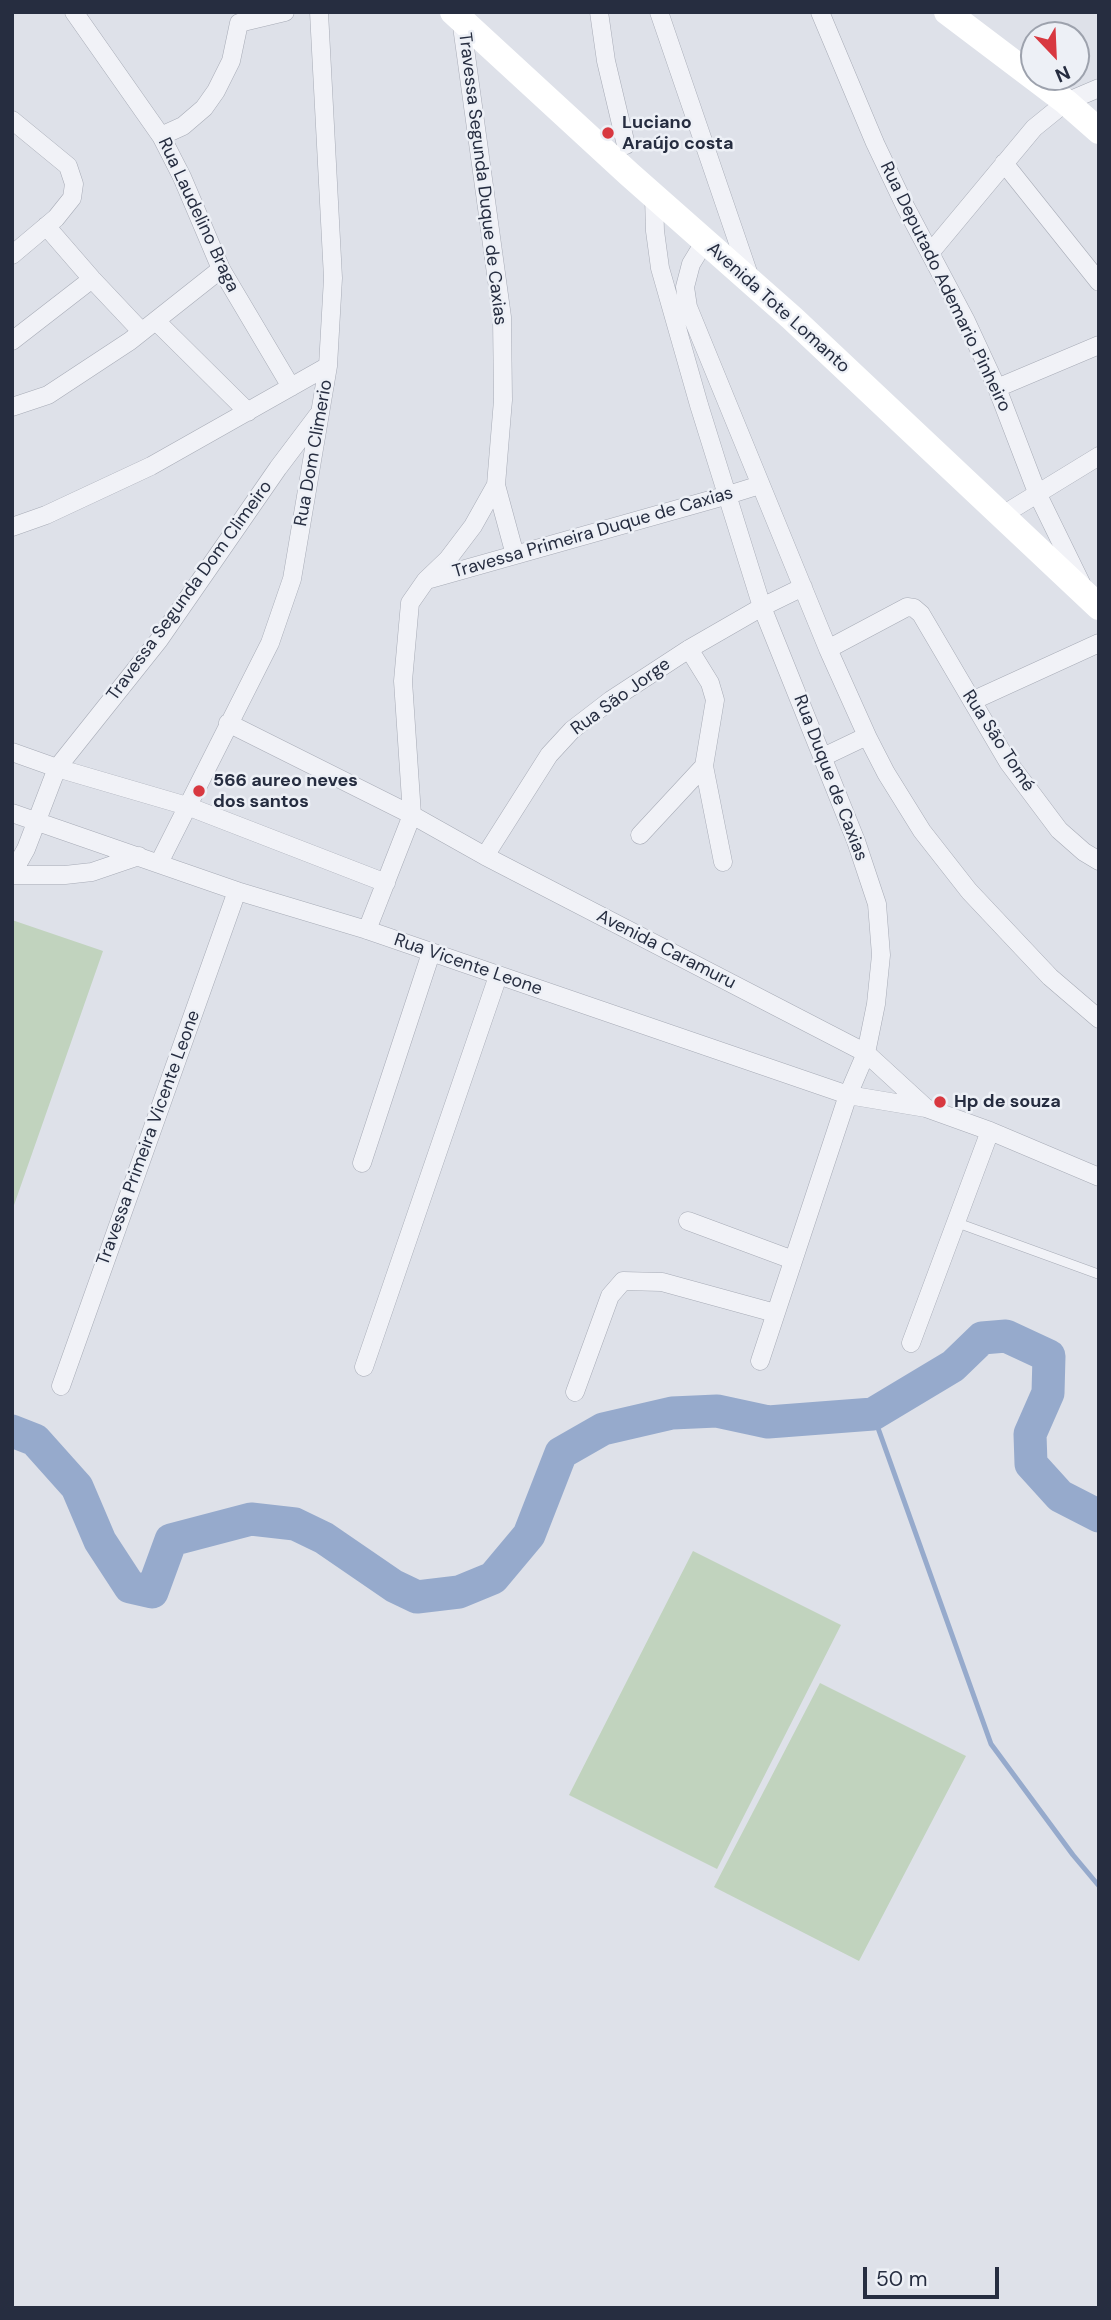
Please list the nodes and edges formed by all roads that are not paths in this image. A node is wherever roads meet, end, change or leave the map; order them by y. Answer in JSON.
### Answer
{"nodes":[{"id":1,"x":74,"y":12,"type":"edge"},
{"id":2,"x":285,"y":12,"type":"edge"},
{"id":3,"x":320,"y":12,"type":"edge"},
{"id":4,"x":599,"y":12,"type":"edge"},
{"id":5,"x":659,"y":12,"type":"edge"},
{"id":6,"x":820,"y":12,"type":"edge"},
{"id":7,"x":947,"y":12,"type":"edge"},
{"id":8,"x":457,"y":16,"type":"edge"},
{"id":9,"x":235,"y":18,"type":"edge"},
{"id":10,"x":1099,"y":88,"type":"edge"},
{"id":11,"x":1066,"y":102,"type":"junction"},
{"id":12,"x":12,"y":120,"type":"edge"},
{"id":13,"x":1099,"y":131,"type":"edge"},
{"id":14,"x":161,"y":136,"type":"junction"},
{"id":15,"x":626,"y":145,"type":"dead end"},
{"id":16,"x":1004,"y":163,"type":"junction"},
{"id":17,"x":654,"y":197,"type":"junction"},
{"id":18,"x":46,"y":226,"type":"junction"},
{"id":19,"x":705,"y":241,"type":"junction"},
{"id":20,"x":930,"y":253,"type":"junction"},
{"id":21,"x":12,"y":255,"type":"edge"},
{"id":22,"x":220,"y":269,"type":"junction"},
{"id":23,"x":92,"y":279,"type":"junction"},
{"id":24,"x":751,"y":281,"type":"junction"},
{"id":25,"x":1099,"y":282,"type":"edge"},
{"id":26,"x":679,"y":308,"type":"junction"},
{"id":27,"x":149,"y":326,"type":"junction"},
{"id":28,"x":12,"y":341,"type":"edge"},
{"id":29,"x":1099,"y":345,"type":"edge"},
{"id":30,"x":328,"y":366,"type":"junction"},
{"id":31,"x":291,"y":387,"type":"junction"},
{"id":32,"x":997,"y":388,"type":"junction"},
{"id":33,"x":12,"y":407,"type":"edge"},
{"id":34,"x":248,"y":412,"type":"junction"},
{"id":35,"x":320,"y":412,"type":"junction"},
{"id":36,"x":1096,"y":464,"type":"edge"},
{"id":37,"x":496,"y":485,"type":"junction"},
{"id":38,"x":760,"y":485,"type":"junction"},
{"id":39,"x":728,"y":495,"type":"junction"},
{"id":40,"x":1038,"y":495,"type":"junction"},
{"id":41,"x":1001,"y":516,"type":"junction"},
{"id":42,"x":12,"y":527,"type":"edge"},
{"id":43,"x":515,"y":555,"type":"junction"},
{"id":44,"x":426,"y":580,"type":"junction"},
{"id":45,"x":803,"y":587,"type":"junction"},
{"id":46,"x":1094,"y":603,"type":"edge"},
{"id":47,"x":762,"y":607,"type":"junction"},
{"id":48,"x":1099,"y":643,"type":"edge"},
{"id":49,"x":688,"y":649,"type":"junction"},
{"id":50,"x":828,"y":649,"type":"junction"},
{"id":51,"x":972,"y":701,"type":"junction"},
{"id":52,"x":229,"y":723,"type":"junction"},
{"id":53,"x":867,"y":736,"type":"junction"},
{"id":54,"x":12,"y":752,"type":"edge"},
{"id":55,"x":823,"y":757,"type":"junction"},
{"id":56,"x":704,"y":766,"type":"junction"},
{"id":57,"x":57,"y":768,"type":"junction"},
{"id":58,"x":187,"y":806,"type":"junction"},
{"id":59,"x":12,"y":813,"type":"edge"},
{"id":60,"x":412,"y":816,"type":"junction"},
{"id":61,"x":36,"y":821,"type":"junction"},
{"id":62,"x":640,"y":835,"type":"dead end"},
{"id":63,"x":139,"y":856,"type":"junction"},
{"id":64,"x":485,"y":856,"type":"junction"},
{"id":65,"x":1099,"y":861,"type":"edge"},
{"id":66,"x":723,"y":862,"type":"dead end"},
{"id":67,"x":159,"y":863,"type":"junction"},
{"id":68,"x":12,"y":874,"type":"edge"},
{"id":69,"x":386,"y":883,"type":"junction"},
{"id":70,"x":237,"y":891,"type":"junction"},
{"id":71,"x":367,"y":930,"type":"junction"},
{"id":72,"x":431,"y":953,"type":"junction"},
{"id":73,"x":498,"y":976,"type":"junction"},
{"id":74,"x":1099,"y":1019,"type":"edge"},
{"id":75,"x":866,"y":1053,"type":"junction"},
{"id":76,"x":848,"y":1095,"type":"junction"},
{"id":77,"x":926,"y":1108,"type":"junction"},
{"id":78,"x":990,"y":1131,"type":"junction"},
{"id":79,"x":362,"y":1163,"type":"dead end"},
{"id":80,"x":1099,"y":1177,"type":"edge"},
{"id":81,"x":688,"y":1221,"type":"dead end"},
{"id":82,"x":955,"y":1222,"type":"junction"},
{"id":83,"x":793,"y":1259,"type":"junction"},
{"id":84,"x":1098,"y":1274,"type":"edge"},
{"id":85,"x":775,"y":1313,"type":"junction"},
{"id":86,"x":911,"y":1343,"type":"dead end"},
{"id":87,"x":760,"y":1360,"type":"dead end"},
{"id":88,"x":364,"y":1367,"type":"dead end"},
{"id":89,"x":61,"y":1386,"type":"dead end"},
{"id":90,"x":575,"y":1392,"type":"dead end"}],
"edges":[{"from":1,"to":14,"type":"street","name":"Rua Laudelino Braga"},
{"from":2,"to":9,"type":"street"},
{"from":3,"to":30,"type":"street","name":"Rua Dom Climerio"},
{"from":4,"to":15,"type":"street"},
{"from":5,"to":24,"type":"street"},
{"from":6,"to":20,"type":"street","name":"Rua Deputado Ademario Pinheiro"},
{"from":7,"to":11,"type":"main road"},
{"from":8,"to":17,"type":"main road","name":"Avenida Tote Lomanto"},
{"from":8,"to":37,"type":"street","name":"Travessa Segunda Duque de Caxias"},
{"from":9,"to":14,"type":"street"},
{"from":10,"to":11,"type":"street"},
{"from":11,"to":13,"type":"main road"},
{"from":11,"to":16,"type":"street"},
{"from":12,"to":18,"type":"street"},
{"from":14,"to":22,"type":"street","name":"Rua Laudelino Braga"},
{"from":16,"to":20,"type":"street"},
{"from":16,"to":25,"type":"street"},
{"from":17,"to":19,"type":"main road","name":"Avenida Tote Lomanto"},
{"from":17,"to":26,"type":"street","name":"Rua Duque de Caxias"},
{"from":18,"to":21,"type":"street"},
{"from":18,"to":23,"type":"street"},
{"from":19,"to":24,"type":"main road","name":"Avenida Tote Lomanto"},
{"from":19,"to":26,"type":"street","name":"Rua Duque de Caxias"},
{"from":20,"to":32,"type":"street","name":"Rua Deputado Ademario Pinheiro"},
{"from":22,"to":27,"type":"street"},
{"from":22,"to":31,"type":"street","name":"Rua Laudelino Braga"},
{"from":23,"to":27,"type":"street"},
{"from":23,"to":28,"type":"street"},
{"from":24,"to":41,"type":"main road","name":"Avenida Tote Lomanto"},
{"from":26,"to":38,"type":"street","name":"Rua Duque de Caxias"},
{"from":26,"to":39,"type":"street","name":"Rua Duque de Caxias"},
{"from":27,"to":33,"type":"street"},
{"from":27,"to":34,"type":"street"},
{"from":29,"to":32,"type":"street"},
{"from":30,"to":31,"type":"street"},
{"from":30,"to":35,"type":"street","name":"Rua Dom Climerio"},
{"from":31,"to":34,"type":"street"},
{"from":32,"to":40,"type":"street","name":"Rua Deputado Ademario Pinheiro"},
{"from":34,"to":42,"type":"street"},
{"from":35,"to":52,"type":"street","name":"Rua Dom Climerio"},
{"from":35,"to":57,"type":"street","name":"Travessa Segunda Dom Climeiro"},
{"from":36,"to":40,"type":"street"},
{"from":37,"to":43,"type":"street"},
{"from":37,"to":44,"type":"street","name":"Travessa Segunda Duque de Caxias"},
{"from":38,"to":39,"type":"street","name":"Travessa Primeira Duque de Caxias"},
{"from":38,"to":45,"type":"street","name":"Rua Duque de Caxias"},
{"from":39,"to":43,"type":"street","name":"Travessa Primeira Duque de Caxias"},
{"from":39,"to":47,"type":"street","name":"Rua Duque de Caxias"},
{"from":40,"to":41,"type":"street"},
{"from":40,"to":46,"type":"street","name":"Rua Deputado Ademario Pinheiro"},
{"from":41,"to":46,"type":"main road","name":"Avenida Tote Lomanto"},
{"from":43,"to":44,"type":"street","name":"Travessa Primeira Duque de Caxias"},
{"from":44,"to":60,"type":"street","name":"Travessa Segunda Duque de Caxias"},
{"from":45,"to":47,"type":"street","name":"Rua São Jorge"},
{"from":45,"to":50,"type":"street","name":"Rua Duque de Caxias"},
{"from":47,"to":49,"type":"street","name":"Rua São Jorge"},
{"from":47,"to":55,"type":"street","name":"Rua Duque de Caxias"},
{"from":48,"to":51,"type":"street"},
{"from":49,"to":56,"type":"street"},
{"from":49,"to":64,"type":"street","name":"Rua São Jorge"},
{"from":50,"to":51,"type":"street","name":"Rua São Tomé"},
{"from":50,"to":53,"type":"street","name":"Rua Duque de Caxias"},
{"from":51,"to":65,"type":"street","name":"Rua São Tomé"},
{"from":52,"to":58,"type":"street","name":"Rua Dom Climerio"},
{"from":52,"to":60,"type":"street","name":"Avenida Caramuru"},
{"from":53,"to":55,"type":"street"},
{"from":53,"to":74,"type":"street","name":"Rua Duque de Caxias"},
{"from":54,"to":57,"type":"street"},
{"from":55,"to":75,"type":"street","name":"Rua Duque de Caxias"},
{"from":56,"to":62,"type":"street"},
{"from":56,"to":66,"type":"street"},
{"from":57,"to":58,"type":"street"},
{"from":57,"to":61,"type":"street","name":"Travessa Segunda Dom Climeiro"},
{"from":58,"to":67,"type":"street","name":"Rua Dom Climerio"},
{"from":58,"to":69,"type":"street"},
{"from":59,"to":61,"type":"street","name":"Rua Vicente Leone"},
{"from":60,"to":64,"type":"street","name":"Avenida Caramuru"},
{"from":60,"to":69,"type":"street","name":"Travessa Segunda Duque de Caxias"},
{"from":61,"to":63,"type":"street","name":"Rua Vicente Leone"},
{"from":61,"to":68,"type":"street","name":"Travessa Segunda Dom Climeiro"},
{"from":63,"to":67,"type":"street","name":"Rua Vicente Leone"},
{"from":63,"to":68,"type":"street"},
{"from":64,"to":75,"type":"street","name":"Avenida Caramuru"},
{"from":67,"to":70,"type":"street","name":"Rua Vicente Leone"},
{"from":69,"to":71,"type":"street","name":"Travessa Segunda Duque de Caxias"},
{"from":70,"to":71,"type":"street","name":"Rua Vicente Leone"},
{"from":70,"to":89,"type":"street","name":"Travessa Primeira Vicente Leone"},
{"from":71,"to":72,"type":"street","name":"Rua Vicente Leone"},
{"from":72,"to":73,"type":"street","name":"Rua Vicente Leone"},
{"from":72,"to":79,"type":"street"},
{"from":73,"to":76,"type":"street","name":"Rua Vicente Leone"},
{"from":73,"to":88,"type":"street"},
{"from":75,"to":76,"type":"street","name":"Rua Duque de Caxias"},
{"from":75,"to":77,"type":"street","name":"Avenida Caramuru"},
{"from":76,"to":77,"type":"street","name":"Rua Vicente Leone"},
{"from":76,"to":83,"type":"street","name":"Rua Duque de Caxias"},
{"from":77,"to":78,"type":"street","name":"Avenida Caramuru"},
{"from":78,"to":80,"type":"street","name":"Avenida Caramuru"},
{"from":78,"to":82,"type":"street"},
{"from":81,"to":83,"type":"street"},
{"from":82,"to":84,"type":"lane"},
{"from":82,"to":86,"type":"street"},
{"from":83,"to":85,"type":"street","name":"Rua Duque de Caxias"},
{"from":85,"to":87,"type":"street","name":"Rua Duque de Caxias"},
{"from":85,"to":90,"type":"street"}]}
